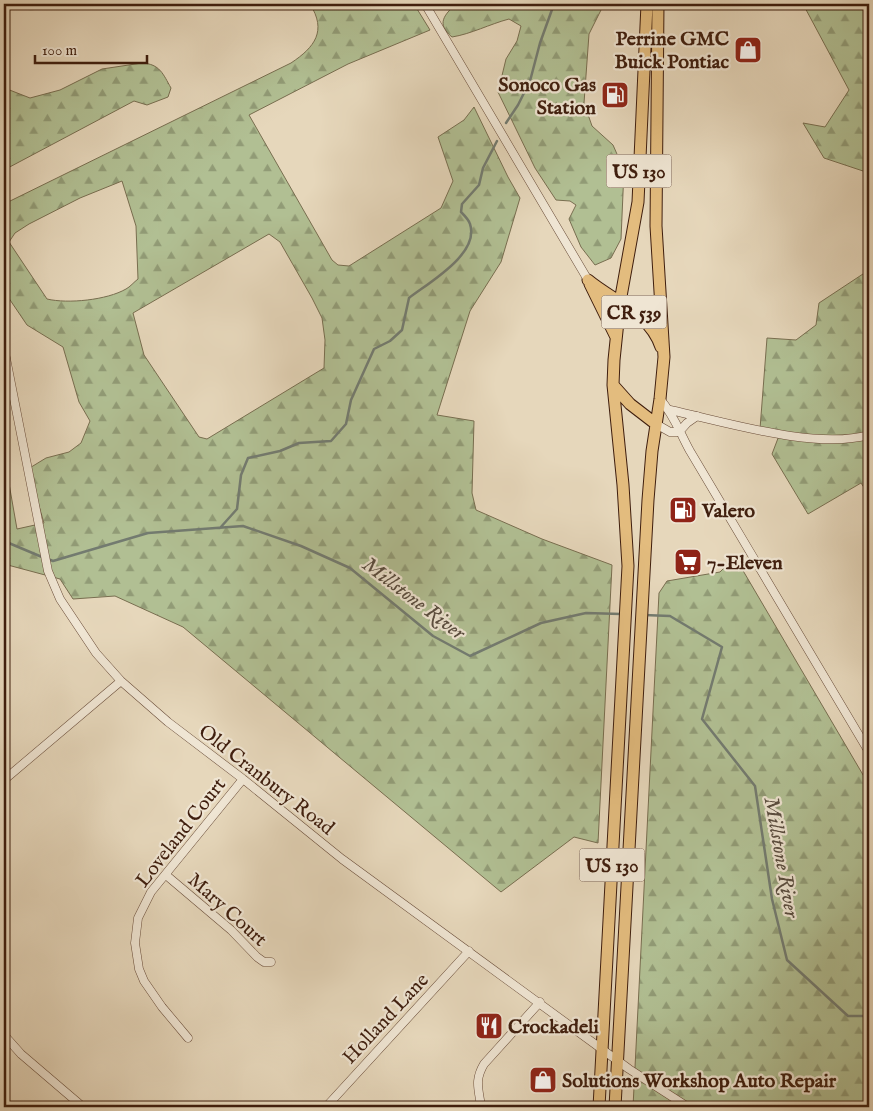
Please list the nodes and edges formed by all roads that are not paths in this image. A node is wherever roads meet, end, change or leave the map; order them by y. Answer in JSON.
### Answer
{"nodes":[{"id":1,"x":7,"y":4,"type":"edge"},
{"id":2,"x":424,"y":4,"type":"edge"},
{"id":3,"x":648,"y":4,"type":"edge"},
{"id":4,"x":658,"y":4,"type":"edge"},
{"id":5,"x":4,"y":16,"type":"edge"},
{"id":6,"x":625,"y":273,"type":"junction"},
{"id":7,"x":588,"y":280,"type":"junction"},
{"id":8,"x":598,"y":289,"type":"junction"},
{"id":9,"x":620,"y":302,"type":"junction"},
{"id":10,"x":649,"y":324,"type":"junction"},
{"id":11,"x":617,"y":333,"type":"junction"},
{"id":12,"x":4,"y":348,"type":"edge"},
{"id":13,"x":664,"y":357,"type":"junction"},
{"id":14,"x":613,"y":385,"type":"junction"},
{"id":15,"x":660,"y":399,"type":"junction"},
{"id":16,"x":670,"y":410,"type":"junction"},
{"id":17,"x":639,"y":412,"type":"junction"},
{"id":18,"x":697,"y":416,"type":"junction"},
{"id":19,"x":656,"y":424,"type":"junction"},
{"id":20,"x":679,"y":432,"type":"junction"},
{"id":21,"x":869,"y":435,"type":"edge"},
{"id":22,"x":121,"y":681,"type":"junction"},
{"id":23,"x":869,"y":752,"type":"edge"},
{"id":24,"x":243,"y":779,"type":"junction"},
{"id":25,"x":4,"y":780,"type":"edge"},
{"id":26,"x":166,"y":875,"type":"junction"},
{"id":27,"x":469,"y":951,"type":"junction"},
{"id":28,"x":272,"y":962,"type":"dead end"},
{"id":29,"x":540,"y":1002,"type":"junction"},
{"id":30,"x":4,"y":1035,"type":"edge"},
{"id":31,"x":188,"y":1038,"type":"dead end"},
{"id":32,"x":601,"y":1048,"type":"junction"},
{"id":33,"x":617,"y":1060,"type":"junction"},
{"id":34,"x":83,"y":1107,"type":"edge"},
{"id":35,"x":326,"y":1107,"type":"edge"},
{"id":36,"x":481,"y":1107,"type":"edge"},
{"id":37,"x":598,"y":1107,"type":"edge"},
{"id":38,"x":615,"y":1107,"type":"edge"},
{"id":39,"x":688,"y":1107,"type":"edge"}],
"edges":[{"from":1,"to":5,"type":"street"},
{"from":2,"to":7,"type":"street","number":"CR 539"},
{"from":3,"to":6,"type":"highway","number":"US 130"},
{"from":4,"to":13,"type":"highway","number":"US 130"},
{"from":6,"to":8,"type":"highway"},
{"from":6,"to":9,"type":"highway","number":"US 130"},
{"from":7,"to":8,"type":"highway","number":"CR 539"},
{"from":7,"to":11,"type":"highway","number":"CR 539"},
{"from":8,"to":9,"type":"highway","number":"CR 539"},
{"from":9,"to":10,"type":"highway","number":"CR 539"},
{"from":9,"to":11,"type":"highway","number":"US 130"},
{"from":10,"to":11,"type":"highway"},
{"from":10,"to":13,"type":"highway","number":"CR 539"},
{"from":11,"to":14,"type":"highway","number":"US 130"},
{"from":12,"to":22,"type":"street","name":"Old Cranbury Road"},
{"from":13,"to":15,"type":"highway","number":"US 130"},
{"from":14,"to":17,"type":"highway"},
{"from":14,"to":32,"type":"highway","number":"US 130"},
{"from":15,"to":16,"type":"street"},
{"from":15,"to":17,"type":"highway"},
{"from":15,"to":19,"type":"highway","number":"US 130"},
{"from":16,"to":18,"type":"street"},
{"from":16,"to":20,"type":"street"},
{"from":17,"to":19,"type":"highway"},
{"from":18,"to":20,"type":"street"},
{"from":18,"to":21,"type":"street"},
{"from":19,"to":20,"type":"street"},
{"from":19,"to":33,"type":"highway","number":"US 130"},
{"from":20,"to":23,"type":"street"},
{"from":22,"to":24,"type":"street","name":"Old Cranbury Road"},
{"from":22,"to":25,"type":"street"},
{"from":24,"to":26,"type":"street","name":"Loveland Court"},
{"from":24,"to":27,"type":"street","name":"Old Cranbury Road"},
{"from":26,"to":28,"type":"street","name":"Mary Court"},
{"from":26,"to":31,"type":"street","name":"Loveland Court"},
{"from":27,"to":29,"type":"street","name":"Old Cranbury Road"},
{"from":27,"to":35,"type":"street","name":"Holland Lane"},
{"from":29,"to":32,"type":"street","name":"Old Cranbury Road"},
{"from":29,"to":36,"type":"street"},
{"from":30,"to":34,"type":"street"},
{"from":32,"to":33,"type":"street","name":"Old Cranbury Road"},
{"from":32,"to":37,"type":"highway","number":"US 130"},
{"from":33,"to":38,"type":"highway","number":"US 130"},
{"from":33,"to":39,"type":"street","name":"Old Cranbury Road"}]}
